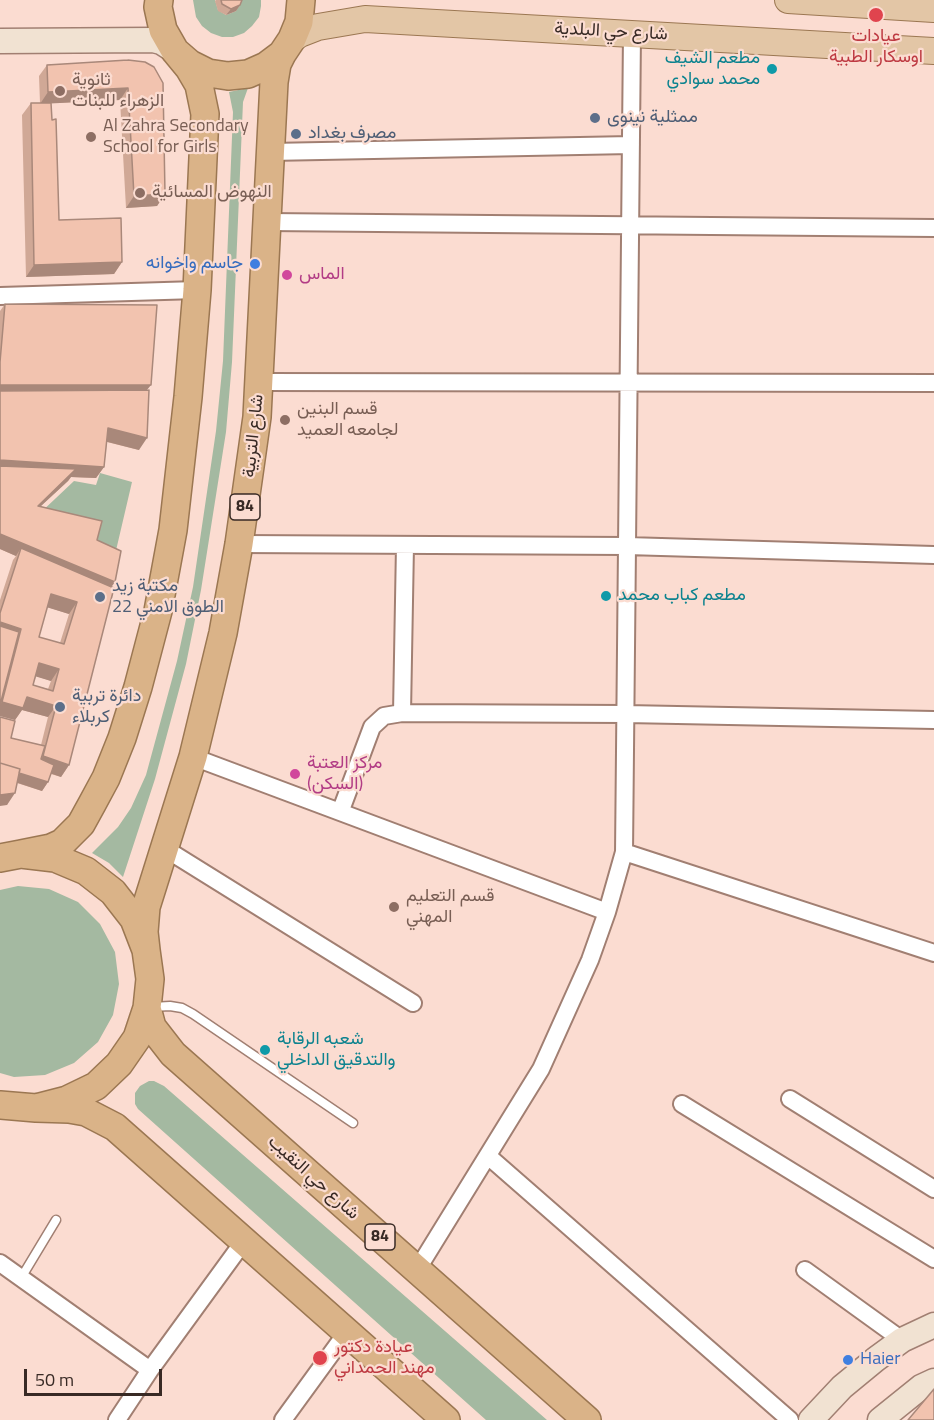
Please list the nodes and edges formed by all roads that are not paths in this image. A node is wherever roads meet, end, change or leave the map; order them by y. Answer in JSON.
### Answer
{"nodes":[{"id":1,"x":159,"y":0,"type":"edge"},
{"id":2,"x":301,"y":0,"type":"edge"},
{"id":3,"x":788,"y":0,"type":"edge"},
{"id":4,"x":934,"y":9,"type":"edge"},
{"id":5,"x":400,"y":10,"type":"edge"},
{"id":6,"x":632,"y":34,"type":"junction"},
{"id":7,"x":0,"y":41,"type":"edge"},
{"id":8,"x":287,"y":46,"type":"junction"},
{"id":9,"x":175,"y":51,"type":"junction"},
{"id":10,"x":934,"y":51,"type":"edge"},
{"id":11,"x":631,"y":145,"type":"junction"},
{"id":12,"x":270,"y":152,"type":"junction"},
{"id":13,"x":267,"y":222,"type":"junction"},
{"id":14,"x":630,"y":225,"type":"junction"},
{"id":15,"x":934,"y":228,"type":"edge"},
{"id":16,"x":197,"y":290,"type":"junction"},
{"id":17,"x":0,"y":296,"type":"edge"},
{"id":18,"x":260,"y":382,"type":"junction"},
{"id":19,"x":629,"y":383,"type":"junction"},
{"id":20,"x":934,"y":383,"type":"edge"},
{"id":21,"x":239,"y":544,"type":"junction"},
{"id":22,"x":405,"y":545,"type":"junction"},
{"id":23,"x":627,"y":546,"type":"junction"},
{"id":24,"x":934,"y":555,"type":"edge"},
{"id":25,"x":402,"y":713,"type":"junction"},
{"id":26,"x":626,"y":714,"type":"junction"},
{"id":27,"x":934,"y":720,"type":"edge"},
{"id":28,"x":193,"y":757,"type":"junction"},
{"id":29,"x":341,"y":810,"type":"junction"},
{"id":30,"x":164,"y":848,"type":"junction"},
{"id":31,"x":624,"y":852,"type":"junction"},
{"id":32,"x":11,"y":856,"type":"edge"},
{"id":33,"x":607,"y":912,"type":"junction"},
{"id":34,"x":146,"y":950,"type":"junction"},
{"id":35,"x":934,"y":953,"type":"edge"},
{"id":36,"x":413,"y":1003,"type":"dead end"},
{"id":37,"x":147,"y":1008,"type":"junction"},
{"id":38,"x":790,"y":1099,"type":"dead end"},
{"id":39,"x":682,"y":1104,"type":"dead end"},
{"id":40,"x":36,"y":1108,"type":"junction"},
{"id":41,"x":3,"y":1109,"type":"edge"},
{"id":42,"x":353,"y":1123,"type":"dead end"},
{"id":43,"x":488,"y":1156,"type":"junction"},
{"id":44,"x":934,"y":1189,"type":"edge"},
{"id":45,"x":56,"y":1220,"type":"dead end"},
{"id":46,"x":244,"y":1241,"type":"junction"},
{"id":47,"x":934,"y":1259,"type":"edge"},
{"id":48,"x":0,"y":1263,"type":"edge"},
{"id":49,"x":417,"y":1270,"type":"junction"},
{"id":50,"x":805,"y":1270,"type":"dead end"},
{"id":51,"x":21,"y":1278,"type":"junction"},
{"id":52,"x":934,"y":1325,"type":"edge"},
{"id":53,"x":347,"y":1332,"type":"junction"},
{"id":54,"x":902,"y":1340,"type":"junction"},
{"id":55,"x":150,"y":1370,"type":"junction"},
{"id":56,"x":934,"y":1381,"type":"edge"},
{"id":57,"x":117,"y":1420,"type":"edge"},
{"id":58,"x":283,"y":1420,"type":"edge"},
{"id":59,"x":447,"y":1420,"type":"edge"},
{"id":60,"x":587,"y":1420,"type":"edge"},
{"id":61,"x":790,"y":1420,"type":"edge"},
{"id":62,"x":811,"y":1420,"type":"edge"},
{"id":63,"x":880,"y":1420,"type":"edge"}],
"edges":[{"from":1,"to":9,"type":"highway","number":"84"},
{"from":2,"to":8,"type":"highway","number":"84"},
{"from":3,"to":4,"type":"main road"},
{"from":5,"to":6,"type":"main road","name":"شارع حي البلدية"},
{"from":5,"to":8,"type":"main road","name":"شارع حي البلدية"},
{"from":6,"to":10,"type":"main road","name":"شارع حي البلدية"},
{"from":6,"to":11,"type":"street"},
{"from":7,"to":9,"type":"main road"},
{"from":8,"to":9,"type":"highway","number":"84"},
{"from":8,"to":12,"type":"highway","name":"شارع التربية","number":"84"},
{"from":9,"to":16,"type":"highway","number":"84"},
{"from":11,"to":12,"type":"street"},
{"from":11,"to":14,"type":"street"},
{"from":12,"to":13,"type":"highway","name":"شارع التربية","number":"84"},
{"from":13,"to":14,"type":"street"},
{"from":13,"to":18,"type":"highway","name":"شارع التربية","number":"84"},
{"from":14,"to":15,"type":"street"},
{"from":14,"to":19,"type":"street"},
{"from":16,"to":17,"type":"street"},
{"from":16,"to":32,"type":"highway","number":"84"},
{"from":18,"to":19,"type":"street"},
{"from":18,"to":21,"type":"highway","name":"شارع التربية","number":"84"},
{"from":19,"to":20,"type":"street"},
{"from":19,"to":23,"type":"street"},
{"from":21,"to":22,"type":"street"},
{"from":21,"to":28,"type":"highway","name":"شارع التربية","number":"84"},
{"from":22,"to":23,"type":"street"},
{"from":22,"to":25,"type":"street"},
{"from":23,"to":24,"type":"street"},
{"from":23,"to":26,"type":"street"},
{"from":25,"to":26,"type":"street"},
{"from":25,"to":29,"type":"street"},
{"from":26,"to":27,"type":"street"},
{"from":26,"to":31,"type":"street"},
{"from":28,"to":29,"type":"street"},
{"from":28,"to":30,"type":"highway","name":"شارع التربية","number":"84"},
{"from":29,"to":33,"type":"street"},
{"from":30,"to":34,"type":"highway","name":"شارع التربية","number":"84"},
{"from":30,"to":36,"type":"street"},
{"from":31,"to":33,"type":"street"},
{"from":31,"to":35,"type":"street"},
{"from":32,"to":34,"type":"highway","number":"84"},
{"from":33,"to":43,"type":"street"},
{"from":34,"to":37,"type":"highway","number":"84"},
{"from":37,"to":40,"type":"highway","number":"84"},
{"from":37,"to":42,"type":"lane"},
{"from":37,"to":49,"type":"highway","name":"شارع حي النقيب","number":"84"},
{"from":38,"to":44,"type":"street"},
{"from":39,"to":47,"type":"street"},
{"from":40,"to":41,"type":"highway","number":"84"},
{"from":40,"to":46,"type":"highway","number":"84"},
{"from":43,"to":49,"type":"street"},
{"from":43,"to":61,"type":"street"},
{"from":45,"to":51,"type":"lane"},
{"from":46,"to":53,"type":"highway","number":"84"},
{"from":46,"to":55,"type":"street"},
{"from":48,"to":51,"type":"street"},
{"from":49,"to":60,"type":"highway","name":"شارع حي النقيب","number":"84"},
{"from":50,"to":54,"type":"street"},
{"from":51,"to":55,"type":"street"},
{"from":52,"to":54,"type":"main road"},
{"from":53,"to":58,"type":"street"},
{"from":53,"to":59,"type":"highway","number":"84"},
{"from":54,"to":62,"type":"main road"},
{"from":55,"to":57,"type":"street"},
{"from":56,"to":63,"type":"main road"}]}
